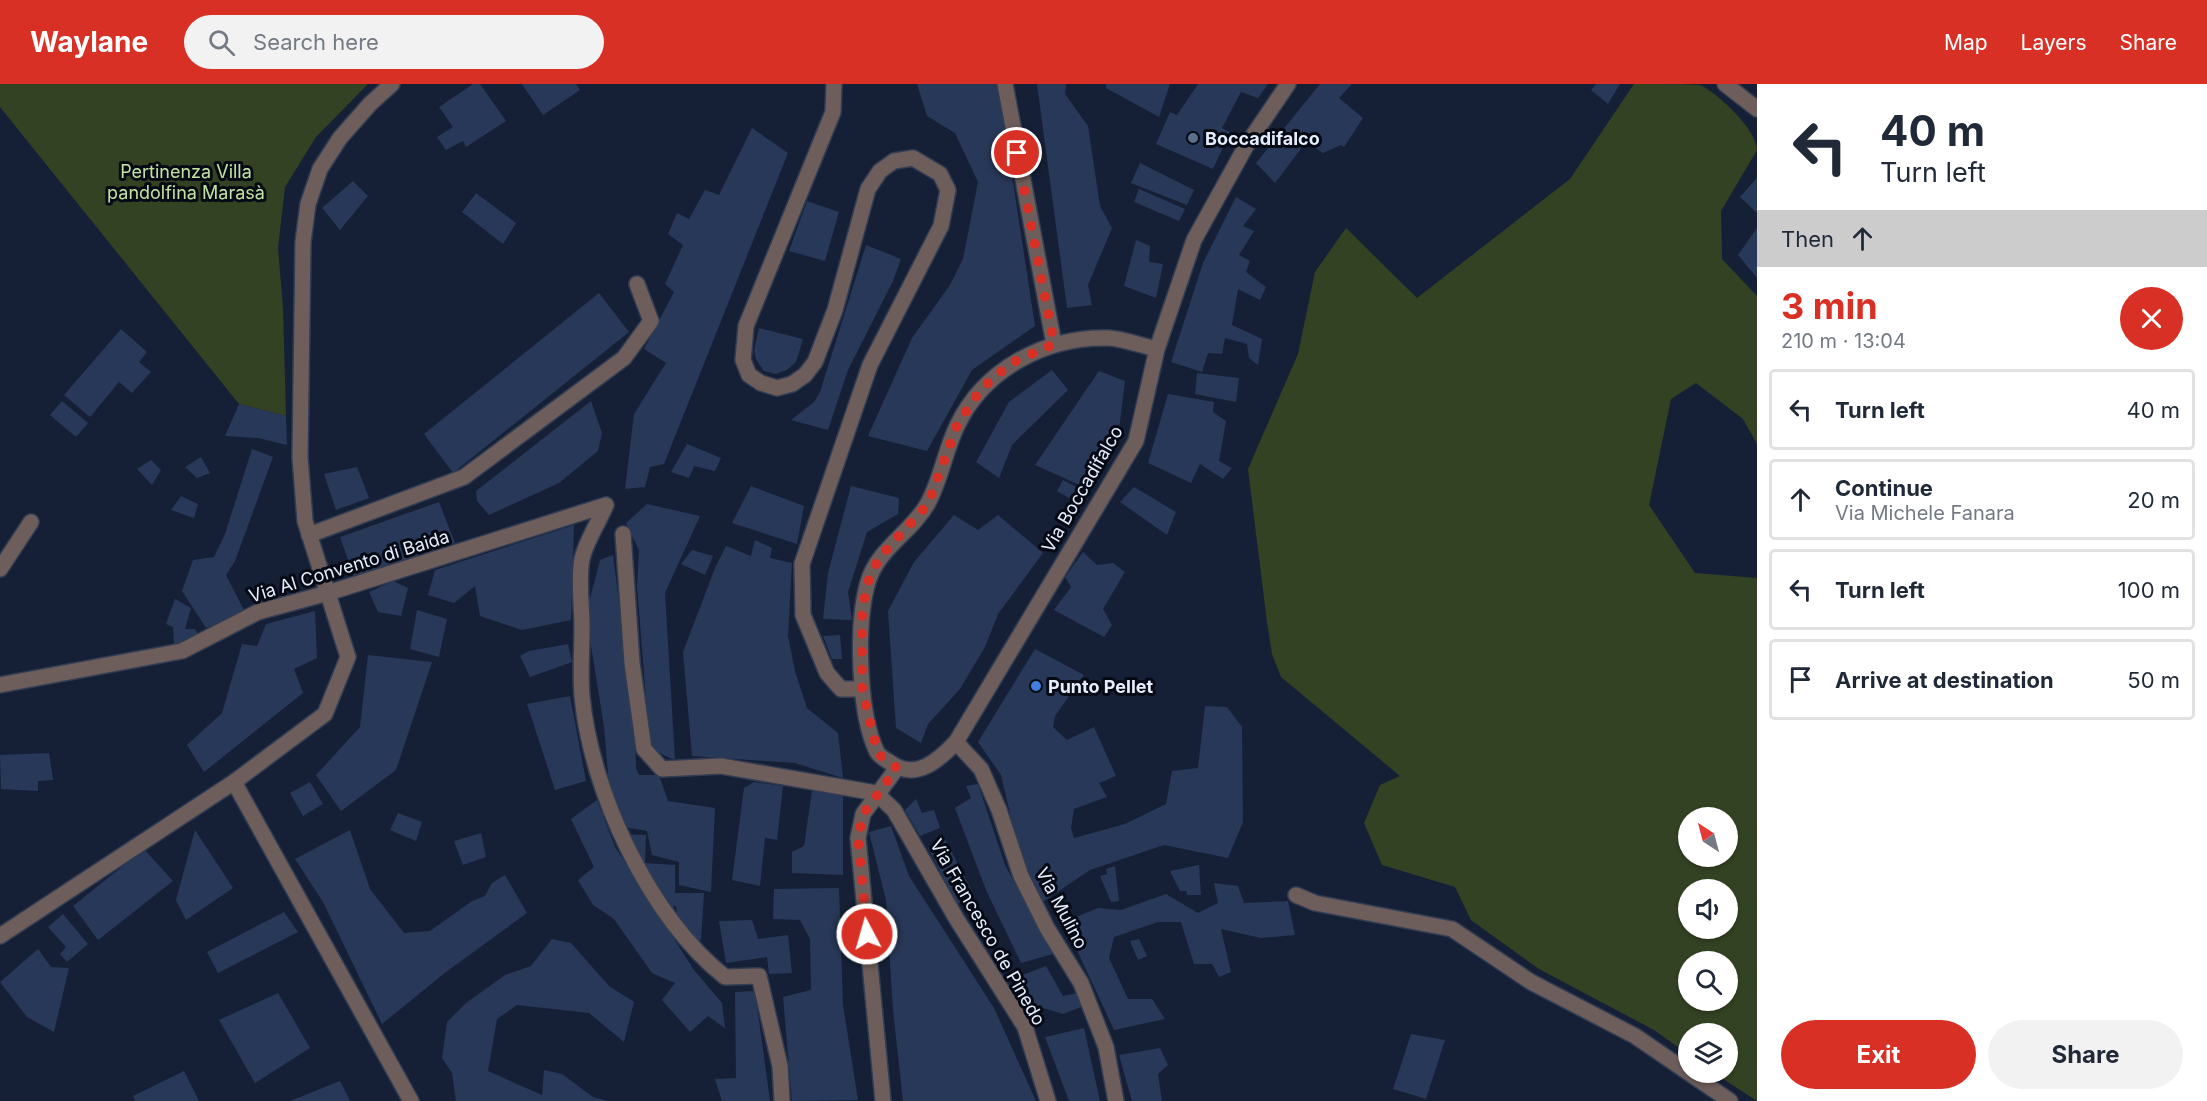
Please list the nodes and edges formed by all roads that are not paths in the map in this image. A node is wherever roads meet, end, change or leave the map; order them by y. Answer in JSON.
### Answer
{"nodes":[{"id":1,"x":392,"y":84,"type":"edge"},
{"id":2,"x":834,"y":84,"type":"edge"},
{"id":3,"x":1005,"y":84,"type":"edge"},
{"id":4,"x":1288,"y":84,"type":"edge"},
{"id":5,"x":1725,"y":84,"type":"edge"},
{"id":6,"x":1757,"y":109,"type":"edge"},
{"id":7,"x":636,"y":284,"type":"dead end"},
{"id":8,"x":1054,"y":344,"type":"junction"},
{"id":9,"x":1157,"y":349,"type":"junction"},
{"id":10,"x":31,"y":522,"type":"dead end"},
{"id":11,"x":623,"y":534,"type":"dead end"},
{"id":12,"x":309,"y":535,"type":"junction"},
{"id":13,"x":0,"y":569,"type":"edge"},
{"id":14,"x":328,"y":593,"type":"junction"},
{"id":15,"x":0,"y":685,"type":"edge"},
{"id":16,"x":862,"y":689,"type":"junction"},
{"id":17,"x":956,"y":742,"type":"junction"},
{"id":18,"x":897,"y":768,"type":"junction"},
{"id":19,"x":234,"y":782,"type":"junction"},
{"id":20,"x":876,"y":793,"type":"junction"},
{"id":21,"x":1296,"y":895,"type":"dead end"},
{"id":22,"x":0,"y":936,"type":"edge"},
{"id":23,"x":411,"y":1101,"type":"edge"},
{"id":24,"x":782,"y":1101,"type":"edge"},
{"id":25,"x":883,"y":1101,"type":"edge"},
{"id":26,"x":1048,"y":1101,"type":"edge"},
{"id":27,"x":1116,"y":1101,"type":"edge"},
{"id":28,"x":1730,"y":1101,"type":"edge"}],
"edges":[{"from":1,"to":12,"type":"street"},
{"from":2,"to":16,"type":"street"},
{"from":3,"to":8,"type":"street"},
{"from":4,"to":9,"type":"street","name":"Via Boccadifalco"},
{"from":5,"to":6,"type":"street"},
{"from":7,"to":12,"type":"street"},
{"from":8,"to":9,"type":"street"},
{"from":8,"to":16,"type":"street"},
{"from":9,"to":17,"type":"street","name":"Via Boccadifalco"},
{"from":10,"to":13,"type":"street"},
{"from":11,"to":20,"type":"street"},
{"from":12,"to":14,"type":"street"},
{"from":14,"to":15,"type":"street","name":"Via Al Convento di Baida"},
{"from":14,"to":19,"type":"street"},
{"from":14,"to":24,"type":"street","name":"Via Al Convento di Baida"},
{"from":16,"to":18,"type":"street"},
{"from":17,"to":18,"type":"street","name":"Via Boccadifalco"},
{"from":17,"to":27,"type":"street","name":"Via Mulino"},
{"from":18,"to":20,"type":"street"},
{"from":19,"to":22,"type":"street"},
{"from":19,"to":23,"type":"street"},
{"from":20,"to":25,"type":"street"},
{"from":20,"to":26,"type":"street","name":"Via Francesco de Pinedo"},
{"from":21,"to":28,"type":"street"}]}
